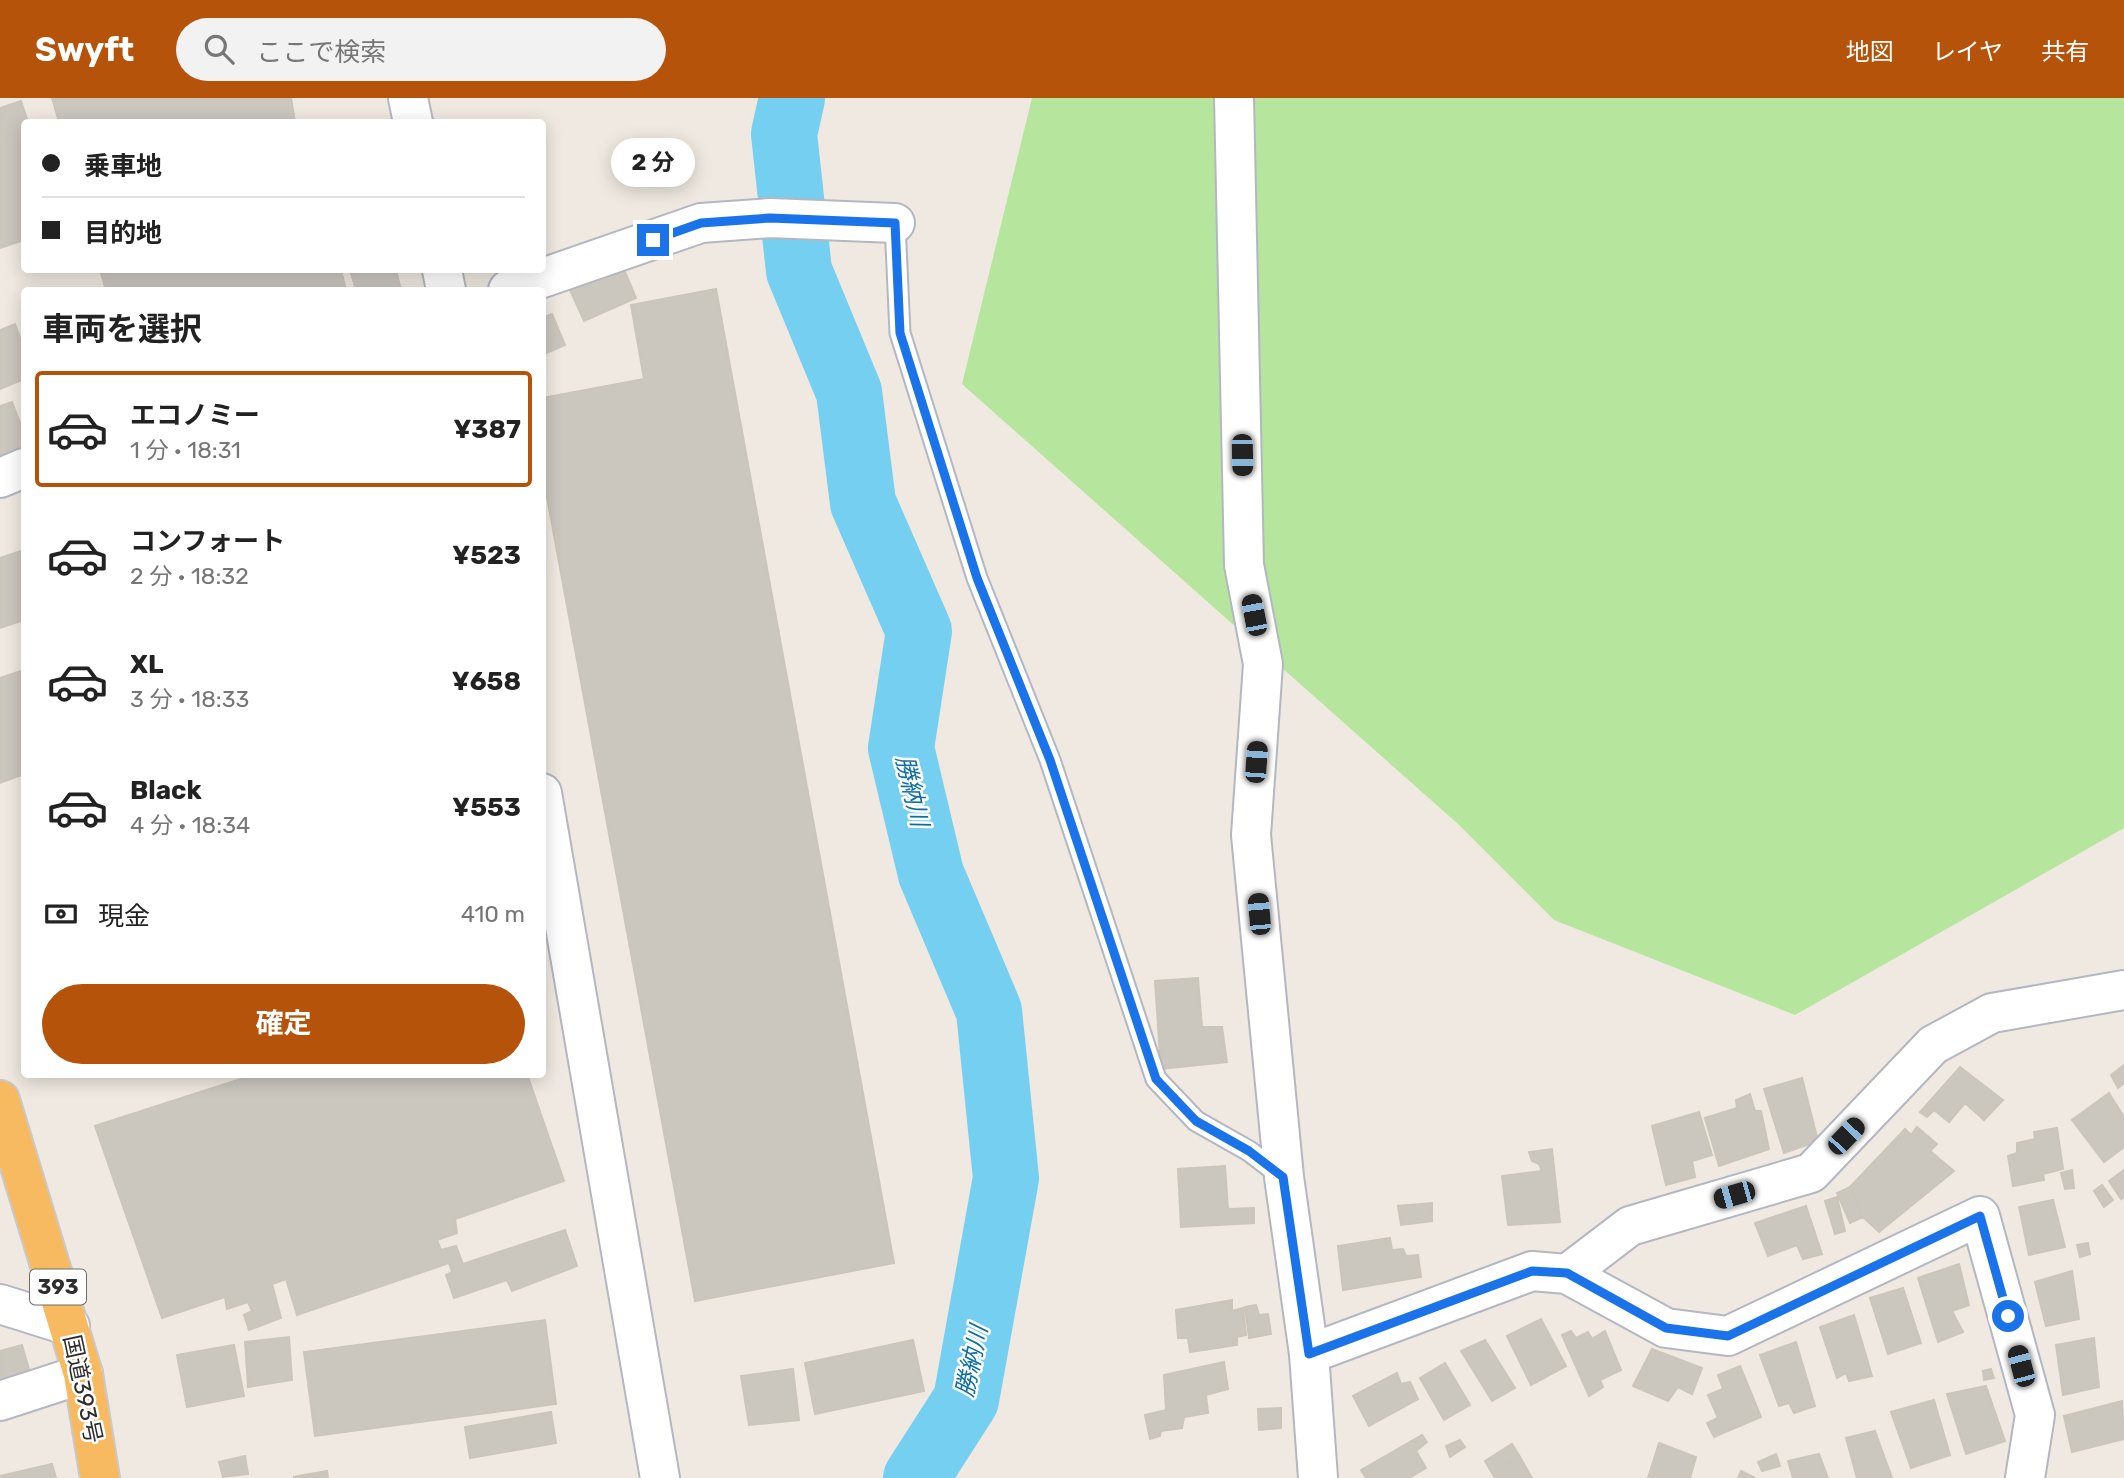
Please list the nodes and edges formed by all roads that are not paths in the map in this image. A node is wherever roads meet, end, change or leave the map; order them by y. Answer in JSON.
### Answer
{"nodes":[{"id":1,"x":408,"y":98,"type":"edge"},
{"id":2,"x":1234,"y":98,"type":"edge"},
{"id":3,"x":412,"y":119,"type":"edge"},
{"id":4,"x":895,"y":223,"type":"joint"},
{"id":5,"x":517,"y":287,"type":"edge"},
{"id":6,"x":21,"y":469,"type":"edge"},
{"id":7,"x":0,"y":478,"type":"edge"},
{"id":8,"x":546,"y":816,"type":"edge"},
{"id":9,"x":2124,"y":990,"type":"edge"},
{"id":10,"x":0,"y":1100,"type":"edge"},
{"id":11,"x":1283,"y":1177,"type":"junction"},
{"id":12,"x":1567,"y":1273,"type":"junction"},
{"id":13,"x":0,"y":1304,"type":"edge"},
{"id":14,"x":70,"y":1326,"type":"junction"},
{"id":15,"x":1309,"y":1354,"type":"junction"},
{"id":16,"x":83,"y":1374,"type":"junction"},
{"id":17,"x":0,"y":1401,"type":"edge"},
{"id":18,"x":100,"y":1478,"type":"edge"},
{"id":19,"x":660,"y":1478,"type":"edge"},
{"id":20,"x":1318,"y":1478,"type":"edge"},
{"id":21,"x":2025,"y":1478,"type":"edge"}],
"edges":[{"from":1,"to":3,"type":"street"},
{"from":2,"to":11,"type":"street"},
{"from":4,"to":5,"type":"street"},
{"from":4,"to":11,"type":"lane"},
{"from":6,"to":7,"type":"street"},
{"from":8,"to":19,"type":"street"},
{"from":9,"to":12,"type":"street"},
{"from":10,"to":14,"type":"highway","name":"国道393号","number":"393"},
{"from":11,"to":15,"type":"street"},
{"from":12,"to":15,"type":"street"},
{"from":12,"to":21,"type":"street"},
{"from":13,"to":14,"type":"street"},
{"from":14,"to":16,"type":"highway","name":"国道393号","number":"393"},
{"from":15,"to":20,"type":"street"},
{"from":16,"to":17,"type":"street"},
{"from":16,"to":18,"type":"highway","name":"国道393号","number":"393"}]}
